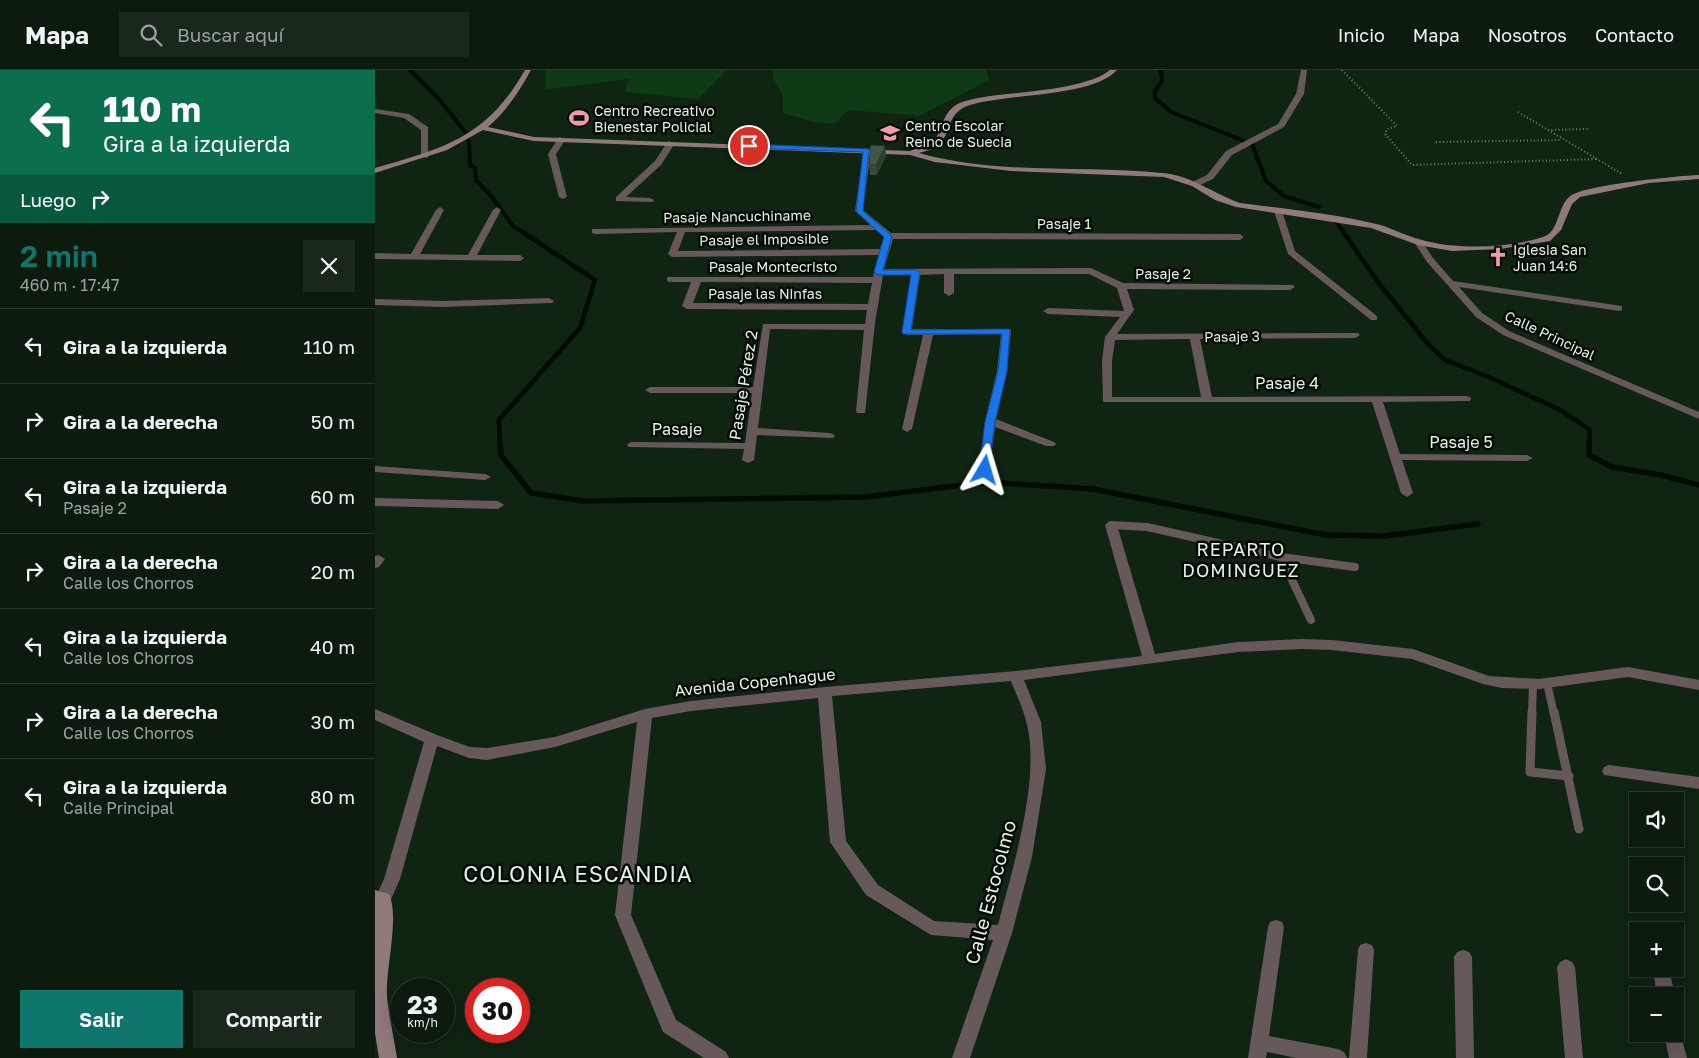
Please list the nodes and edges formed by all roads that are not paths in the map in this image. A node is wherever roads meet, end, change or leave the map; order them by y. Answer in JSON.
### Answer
{"nodes":[{"id":1,"x":528,"y":70,"type":"edge"},
{"id":2,"x":1113,"y":70,"type":"edge"},
{"id":3,"x":1304,"y":70,"type":"edge"},
{"id":4,"x":375,"y":111,"type":"edge"},
{"id":5,"x":482,"y":128,"type":"junction"},
{"id":6,"x":562,"y":140,"type":"junction"},
{"id":7,"x":671,"y":143,"type":"junction"},
{"id":8,"x":867,"y":150,"type":"junction"},
{"id":9,"x":911,"y":153,"type":"junction"},
{"id":10,"x":425,"y":156,"type":"junction"},
{"id":11,"x":375,"y":171,"type":"edge"},
{"id":12,"x":1699,"y":177,"type":"edge"},
{"id":13,"x":1195,"y":184,"type":"junction"},
{"id":14,"x":563,"y":197,"type":"dead end"},
{"id":15,"x":650,"y":200,"type":"dead end"},
{"id":16,"x":440,"y":210,"type":"dead end"},
{"id":17,"x":497,"y":210,"type":"dead end"},
{"id":18,"x":1278,"y":212,"type":"junction"},
{"id":19,"x":880,"y":227,"type":"junction"},
{"id":20,"x":682,"y":230,"type":"junction"},
{"id":21,"x":595,"y":231,"type":"dead end"},
{"id":22,"x":889,"y":236,"type":"junction"},
{"id":23,"x":1240,"y":237,"type":"dead end"},
{"id":24,"x":1418,"y":242,"type":"junction"},
{"id":25,"x":883,"y":252,"type":"junction"},
{"id":26,"x":375,"y":256,"type":"edge"},
{"id":27,"x":414,"y":257,"type":"junction"},
{"id":28,"x":471,"y":257,"type":"junction"},
{"id":29,"x":519,"y":258,"type":"dead end"},
{"id":30,"x":916,"y":272,"type":"junction"},
{"id":31,"x":949,"y":272,"type":"junction"},
{"id":32,"x":878,"y":276,"type":"junction"},
{"id":33,"x":670,"y":279,"type":"dead end"},
{"id":34,"x":697,"y":279,"type":"junction"},
{"id":35,"x":1451,"y":283,"type":"junction"},
{"id":36,"x":1121,"y":286,"type":"junction"},
{"id":37,"x":1290,"y":287,"type":"dead end"},
{"id":38,"x":949,"y":293,"type":"dead end"},
{"id":39,"x":549,"y":301,"type":"dead end"},
{"id":40,"x":375,"y":302,"type":"edge"},
{"id":41,"x":871,"y":307,"type":"junction"},
{"id":42,"x":1619,"y":308,"type":"dead end"},
{"id":43,"x":1048,"y":310,"type":"dead end"},
{"id":44,"x":1128,"y":314,"type":"junction"},
{"id":45,"x":1374,"y":318,"type":"dead end"},
{"id":46,"x":870,"y":327,"type":"junction"},
{"id":47,"x":929,"y":332,"type":"junction"},
{"id":48,"x":1355,"y":335,"type":"dead end"},
{"id":49,"x":1110,"y":337,"type":"junction"},
{"id":50,"x":1195,"y":337,"type":"junction"},
{"id":51,"x":650,"y":390,"type":"dead end"},
{"id":52,"x":757,"y":390,"type":"junction"},
{"id":53,"x":1466,"y":399,"type":"dead end"},
{"id":54,"x":1207,"y":400,"type":"junction"},
{"id":55,"x":1377,"y":400,"type":"junction"},
{"id":56,"x":861,"y":412,"type":"dead end"},
{"id":57,"x":1699,"y":416,"type":"edge"},
{"id":58,"x":990,"y":422,"type":"junction"},
{"id":59,"x":907,"y":429,"type":"dead end"},
{"id":60,"x":752,"y":431,"type":"junction"},
{"id":61,"x":829,"y":436,"type":"dead end"},
{"id":62,"x":1050,"y":444,"type":"dead end"},
{"id":63,"x":633,"y":445,"type":"dead end"},
{"id":64,"x":750,"y":446,"type":"junction"},
{"id":65,"x":1395,"y":457,"type":"junction"},
{"id":66,"x":1527,"y":458,"type":"dead end"},
{"id":67,"x":748,"y":460,"type":"dead end"},
{"id":68,"x":375,"y":468,"type":"edge"},
{"id":69,"x":985,"y":470,"type":"dead end"},
{"id":70,"x":485,"y":477,"type":"dead end"},
{"id":71,"x":1407,"y":493,"type":"dead end"},
{"id":72,"x":375,"y":502,"type":"edge"},
{"id":73,"x":498,"y":505,"type":"dead end"},
{"id":74,"x":1111,"y":525,"type":"joint"},
{"id":75,"x":1281,"y":556,"type":"junction"},
{"id":76,"x":1355,"y":566,"type":"dead end"},
{"id":77,"x":1311,"y":620,"type":"dead end"},
{"id":78,"x":1150,"y":660,"type":"junction"},
{"id":79,"x":1016,"y":676,"type":"junction"},
{"id":80,"x":1540,"y":684,"type":"junction"},
{"id":81,"x":1699,"y":685,"type":"edge"},
{"id":82,"x":825,"y":692,"type":"junction"},
{"id":83,"x":375,"y":714,"type":"edge"},
{"id":84,"x":645,"y":714,"type":"junction"},
{"id":85,"x":432,"y":739,"type":"junction"},
{"id":86,"x":1609,"y":771,"type":"dead end"},
{"id":87,"x":1569,"y":776,"type":"junction"},
{"id":88,"x":1699,"y":782,"type":"edge"},
{"id":89,"x":1579,"y":829,"type":"dead end"},
{"id":90,"x":379,"y":898,"type":"edge"},
{"id":91,"x":1275,"y":927,"type":"dead end"},
{"id":92,"x":1004,"y":933,"type":"junction"},
{"id":93,"x":1366,"y":950,"type":"dead end"},
{"id":94,"x":1463,"y":957,"type":"dead end"},
{"id":95,"x":1567,"y":967,"type":"dead end"},
{"id":96,"x":1674,"y":1042,"type":"edge"},
{"id":97,"x":1258,"y":1050,"type":"edge"},
{"id":98,"x":388,"y":1058,"type":"edge"},
{"id":99,"x":720,"y":1058,"type":"edge"},
{"id":100,"x":961,"y":1058,"type":"edge"},
{"id":101,"x":1338,"y":1058,"type":"edge"},
{"id":102,"x":1358,"y":1058,"type":"edge"},
{"id":103,"x":1465,"y":1058,"type":"edge"},
{"id":104,"x":1574,"y":1058,"type":"edge"},
{"id":105,"x":1677,"y":1058,"type":"edge"}],
"edges":[{"from":1,"to":5,"type":"street"},
{"from":2,"to":9,"type":"street"},
{"from":3,"to":13,"type":"street"},
{"from":4,"to":10,"type":"street"},
{"from":5,"to":6,"type":"street"},
{"from":5,"to":10,"type":"street"},
{"from":6,"to":7,"type":"street"},
{"from":6,"to":14,"type":"street"},
{"from":7,"to":8,"type":"street"},
{"from":7,"to":15,"type":"street"},
{"from":8,"to":9,"type":"street"},
{"from":8,"to":19,"type":"street"},
{"from":9,"to":13,"type":"street"},
{"from":10,"to":11,"type":"street"},
{"from":12,"to":24,"type":"street"},
{"from":13,"to":18,"type":"street"},
{"from":16,"to":27,"type":"street"},
{"from":17,"to":28,"type":"street"},
{"from":18,"to":24,"type":"street"},
{"from":18,"to":45,"type":"street"},
{"from":19,"to":20,"type":"street","name":"Pasaje Nancuchiname"},
{"from":19,"to":22,"type":"street"},
{"from":20,"to":21,"type":"street","name":"Pasaje Nancuchiname"},
{"from":20,"to":25,"type":"street","name":"Pasaje el Imposible"},
{"from":22,"to":23,"type":"street","name":"Pasaje 1"},
{"from":22,"to":25,"type":"street"},
{"from":24,"to":35,"type":"street","name":"Calle Principal"},
{"from":25,"to":32,"type":"street"},
{"from":26,"to":27,"type":"street"},
{"from":27,"to":28,"type":"street"},
{"from":28,"to":29,"type":"street"},
{"from":30,"to":31,"type":"street","name":"Pasaje 2"},
{"from":30,"to":32,"type":"street","name":"Pasaje 2"},
{"from":30,"to":47,"type":"street"},
{"from":31,"to":36,"type":"street","name":"Pasaje 2"},
{"from":31,"to":38,"type":"street"},
{"from":32,"to":34,"type":"street","name":"Pasaje Montecristo"},
{"from":32,"to":41,"type":"street"},
{"from":33,"to":34,"type":"street","name":"Pasaje Montecristo"},
{"from":34,"to":41,"type":"street","name":"Pasaje las Ninfas"},
{"from":35,"to":42,"type":"street"},
{"from":35,"to":57,"type":"street","name":"Calle Principal"},
{"from":36,"to":37,"type":"street","name":"Pasaje 2"},
{"from":36,"to":44,"type":"street"},
{"from":39,"to":40,"type":"street"},
{"from":41,"to":46,"type":"street"},
{"from":43,"to":44,"type":"street"},
{"from":44,"to":49,"type":"street"},
{"from":46,"to":52,"type":"street","name":"Pasaje Pérez 2"},
{"from":46,"to":56,"type":"street"},
{"from":47,"to":58,"type":"street"},
{"from":47,"to":59,"type":"street"},
{"from":48,"to":50,"type":"street","name":"Pasaje 3"},
{"from":49,"to":50,"type":"street","name":"Pasaje 3"},
{"from":49,"to":54,"type":"street","name":"Pasaje 4"},
{"from":50,"to":54,"type":"street"},
{"from":51,"to":52,"type":"street"},
{"from":52,"to":60,"type":"street","name":"Pasaje Pérez 2"},
{"from":53,"to":55,"type":"street","name":"Pasaje 4"},
{"from":54,"to":55,"type":"street","name":"Pasaje 4"},
{"from":55,"to":65,"type":"street"},
{"from":58,"to":62,"type":"street"},
{"from":58,"to":69,"type":"street"},
{"from":60,"to":61,"type":"street"},
{"from":60,"to":64,"type":"street","name":"Pasaje Pérez 2"},
{"from":63,"to":64,"type":"street","name":"Pasaje"},
{"from":64,"to":67,"type":"street","name":"Pasaje Pérez 2"},
{"from":65,"to":66,"type":"street","name":"Pasaje 5"},
{"from":65,"to":71,"type":"street"},
{"from":68,"to":70,"type":"street"},
{"from":72,"to":73,"type":"street"},
{"from":74,"to":75,"type":"lane"},
{"from":74,"to":78,"type":"street"},
{"from":75,"to":76,"type":"lane"},
{"from":75,"to":77,"type":"lane"},
{"from":78,"to":79,"type":"street","name":"Avenida Copenhague"},
{"from":78,"to":80,"type":"street","name":"Avenida Copenhague"},
{"from":79,"to":82,"type":"street","name":"Avenida Copenhague"},
{"from":79,"to":92,"type":"street","name":"Calle Estocolmo"},
{"from":80,"to":81,"type":"street","name":"Avenida Copenhague"},
{"from":80,"to":87,"type":"lane"},
{"from":80,"to":87,"type":"lane"},
{"from":82,"to":84,"type":"street","name":"Avenida Copenhague"},
{"from":82,"to":92,"type":"street"},
{"from":83,"to":85,"type":"street","name":"Avenida Copenhague"},
{"from":84,"to":85,"type":"street","name":"Avenida Copenhague"},
{"from":84,"to":99,"type":"street"},
{"from":85,"to":90,"type":"street"},
{"from":86,"to":88,"type":"street"},
{"from":87,"to":89,"type":"lane"},
{"from":90,"to":98,"type":"street"},
{"from":91,"to":97,"type":"street"},
{"from":92,"to":100,"type":"street","name":"Calle Estocolmo"},
{"from":93,"to":102,"type":"street"},
{"from":94,"to":103,"type":"street"},
{"from":95,"to":104,"type":"street"},
{"from":96,"to":105,"type":"street"},
{"from":97,"to":101,"type":"street"}]}
